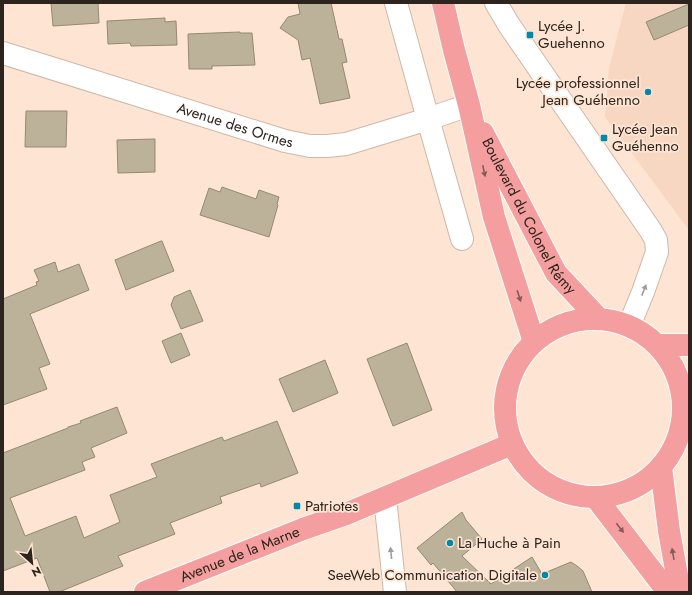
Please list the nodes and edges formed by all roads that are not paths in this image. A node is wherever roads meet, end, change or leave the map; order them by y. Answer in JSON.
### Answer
{"nodes":[{"id":1,"x":396,"y":3,"type":"edge"},
{"id":2,"x":443,"y":3,"type":"edge"},
{"id":3,"x":496,"y":3,"type":"edge"},
{"id":4,"x":3,"y":53,"type":"edge"},
{"id":5,"x":469,"y":105,"type":"junction"},
{"id":6,"x":428,"y":119,"type":"junction"},
{"id":7,"x":462,"y":239,"type":"dead end"},
{"id":8,"x":599,"y":319,"type":"junction"},
{"id":9,"x":629,"y":326,"type":"junction"},
{"id":10,"x":534,"y":342,"type":"junction"},
{"id":11,"x":658,"y":345,"type":"junction"},
{"id":12,"x":689,"y":346,"type":"edge"},
{"id":13,"x":686,"y":413,"type":"edge"},
{"id":14,"x":512,"y":444,"type":"junction"},
{"id":15,"x":661,"y":467,"type":"junction"},
{"id":16,"x":385,"y":498,"type":"junction"},
{"id":17,"x":596,"y":498,"type":"junction"},
{"id":18,"x":145,"y":592,"type":"edge"},
{"id":19,"x":395,"y":592,"type":"edge"},
{"id":20,"x":668,"y":592,"type":"edge"},
{"id":21,"x":680,"y":592,"type":"edge"}],
"edges":[{"from":1,"to":6,"type":"street"},
{"from":2,"to":5,"type":"main road","name":"Boulevard du Colonel Rémy"},
{"from":9,"to":3,"type":"street","one_way":true},
{"from":4,"to":6,"type":"street","name":"Avenue des Ormes"},
{"from":5,"to":6,"type":"street","name":"Avenue des Ormes"},
{"from":5,"to":8,"type":"main road","name":"Boulevard du Colonel Rémy"},
{"from":5,"to":10,"type":"main road","name":"Boulevard du Colonel Rémy","one_way":true},
{"from":6,"to":7,"type":"street"},
{"from":8,"to":9,"type":"main road"},
{"from":8,"to":10,"type":"main road"},
{"from":9,"to":11,"type":"main road"},
{"from":10,"to":14,"type":"main road"},
{"from":11,"to":12,"type":"main road"},
{"from":11,"to":13,"type":"main road"},
{"from":13,"to":15,"type":"main road"},
{"from":14,"to":16,"type":"main road","name":"Avenue de la Marne"},
{"from":14,"to":17,"type":"main road"},
{"from":15,"to":17,"type":"main road"},
{"from":21,"to":15,"type":"main road","one_way":true},
{"from":16,"to":18,"type":"main road","name":"Avenue de la Marne"},
{"from":19,"to":16,"type":"street","one_way":true},
{"from":17,"to":20,"type":"main road","one_way":true}]}
